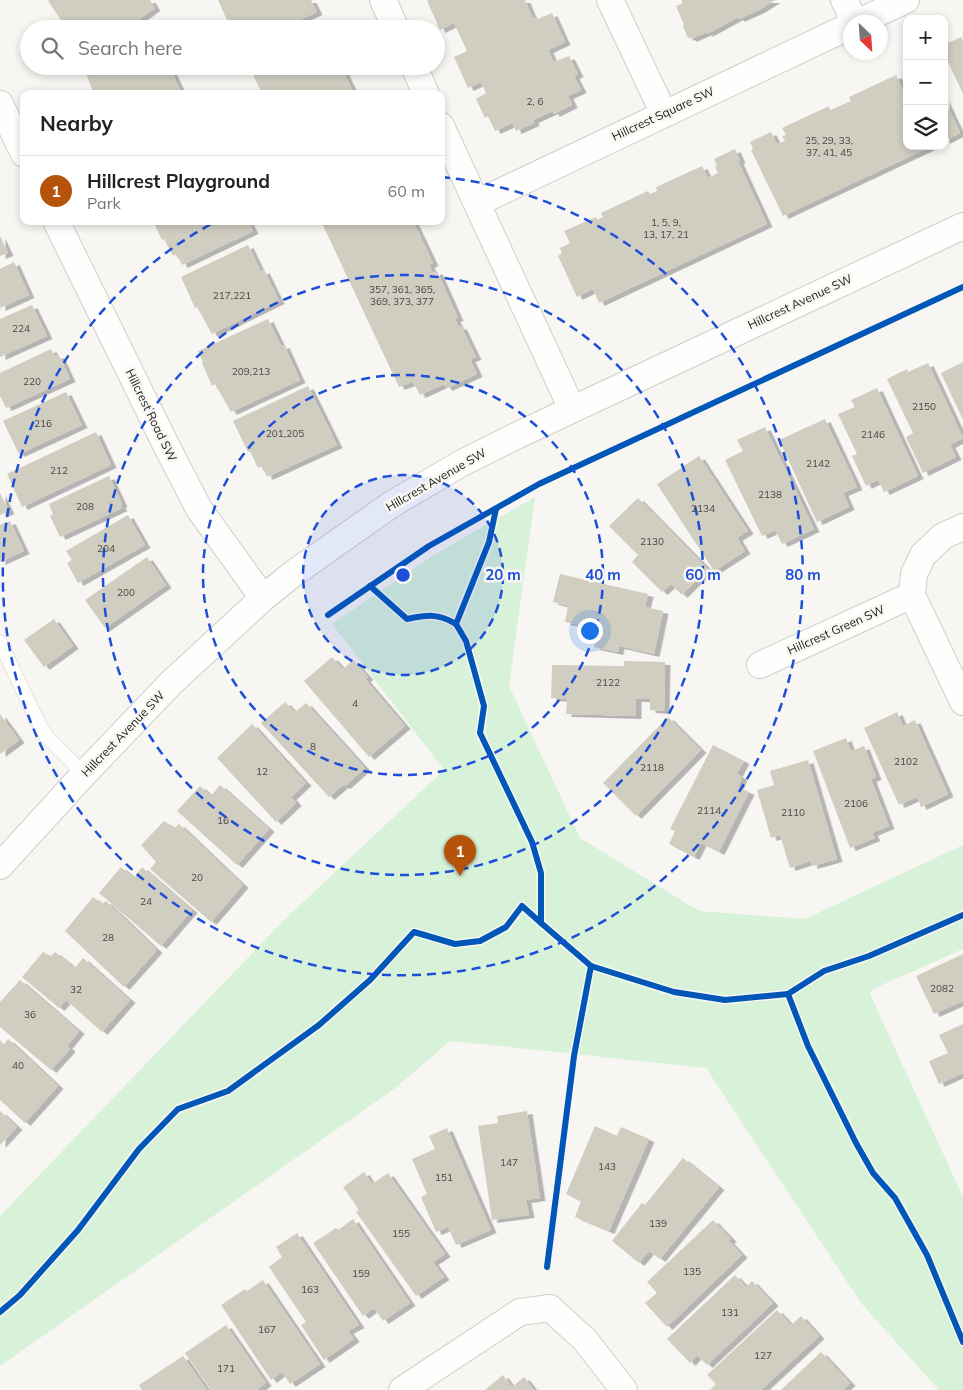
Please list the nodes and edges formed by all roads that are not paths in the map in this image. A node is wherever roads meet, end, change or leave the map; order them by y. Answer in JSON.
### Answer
{"nodes":[{"id":1,"x":383,"y":0,"type":"edge"},
{"id":2,"x":610,"y":0,"type":"edge"},
{"id":3,"x":844,"y":0,"type":"edge"},
{"id":4,"x":906,"y":0,"type":"edge"},
{"id":5,"x":852,"y":15,"type":"edge"},
{"id":6,"x":874,"y":15,"type":"edge"},
{"id":7,"x":392,"y":20,"type":"edge"},
{"id":8,"x":843,"y":29,"type":"edge"},
{"id":9,"x":418,"y":75,"type":"edge"},
{"id":10,"x":424,"y":90,"type":"edge"},
{"id":11,"x":0,"y":104,"type":"edge"},
{"id":12,"x":664,"y":114,"type":"junction"},
{"id":13,"x":445,"y":135,"type":"edge"},
{"id":14,"x":20,"y":146,"type":"edge"},
{"id":15,"x":477,"y":203,"type":"junction"},
{"id":16,"x":58,"y":225,"type":"edge"},
{"id":17,"x":963,"y":226,"type":"edge"},
{"id":18,"x":572,"y":409,"type":"junction"},
{"id":19,"x":963,"y":527,"type":"edge"},
{"id":20,"x":912,"y":595,"type":"junction"},
{"id":21,"x":263,"y":598,"type":"junction"},
{"id":22,"x":0,"y":642,"type":"edge"},
{"id":23,"x":760,"y":665,"type":"dead end"},
{"id":24,"x":963,"y":702,"type":"edge"},
{"id":25,"x":84,"y":774,"type":"junction"},
{"id":26,"x":0,"y":866,"type":"edge"},
{"id":27,"x":402,"y":1390,"type":"edge"},
{"id":28,"x":624,"y":1390,"type":"edge"}],
"edges":[{"from":1,"to":7,"type":"street"},
{"from":2,"to":12,"type":"street"},
{"from":3,"to":5,"type":"street"},
{"from":4,"to":6,"type":"street"},
{"from":8,"to":12,"type":"street","name":"Hillcrest Square SW"},
{"from":9,"to":10,"type":"street"},
{"from":11,"to":14,"type":"street"},
{"from":12,"to":15,"type":"street","name":"Hillcrest Square SW"},
{"from":13,"to":15,"type":"street"},
{"from":15,"to":18,"type":"street"},
{"from":16,"to":21,"type":"street","name":"Hillcrest Road SW"},
{"from":17,"to":18,"type":"street","name":"Hillcrest Avenue SW"},
{"from":18,"to":21,"type":"street","name":"Hillcrest Avenue SW"},
{"from":19,"to":20,"type":"street"},
{"from":20,"to":23,"type":"street","name":"Hillcrest Green SW"},
{"from":20,"to":24,"type":"street"},
{"from":21,"to":25,"type":"street","name":"Hillcrest Avenue SW"},
{"from":22,"to":25,"type":"lane"},
{"from":25,"to":26,"type":"street","name":"Hillcrest Avenue SW"},
{"from":27,"to":28,"type":"street"}]}
